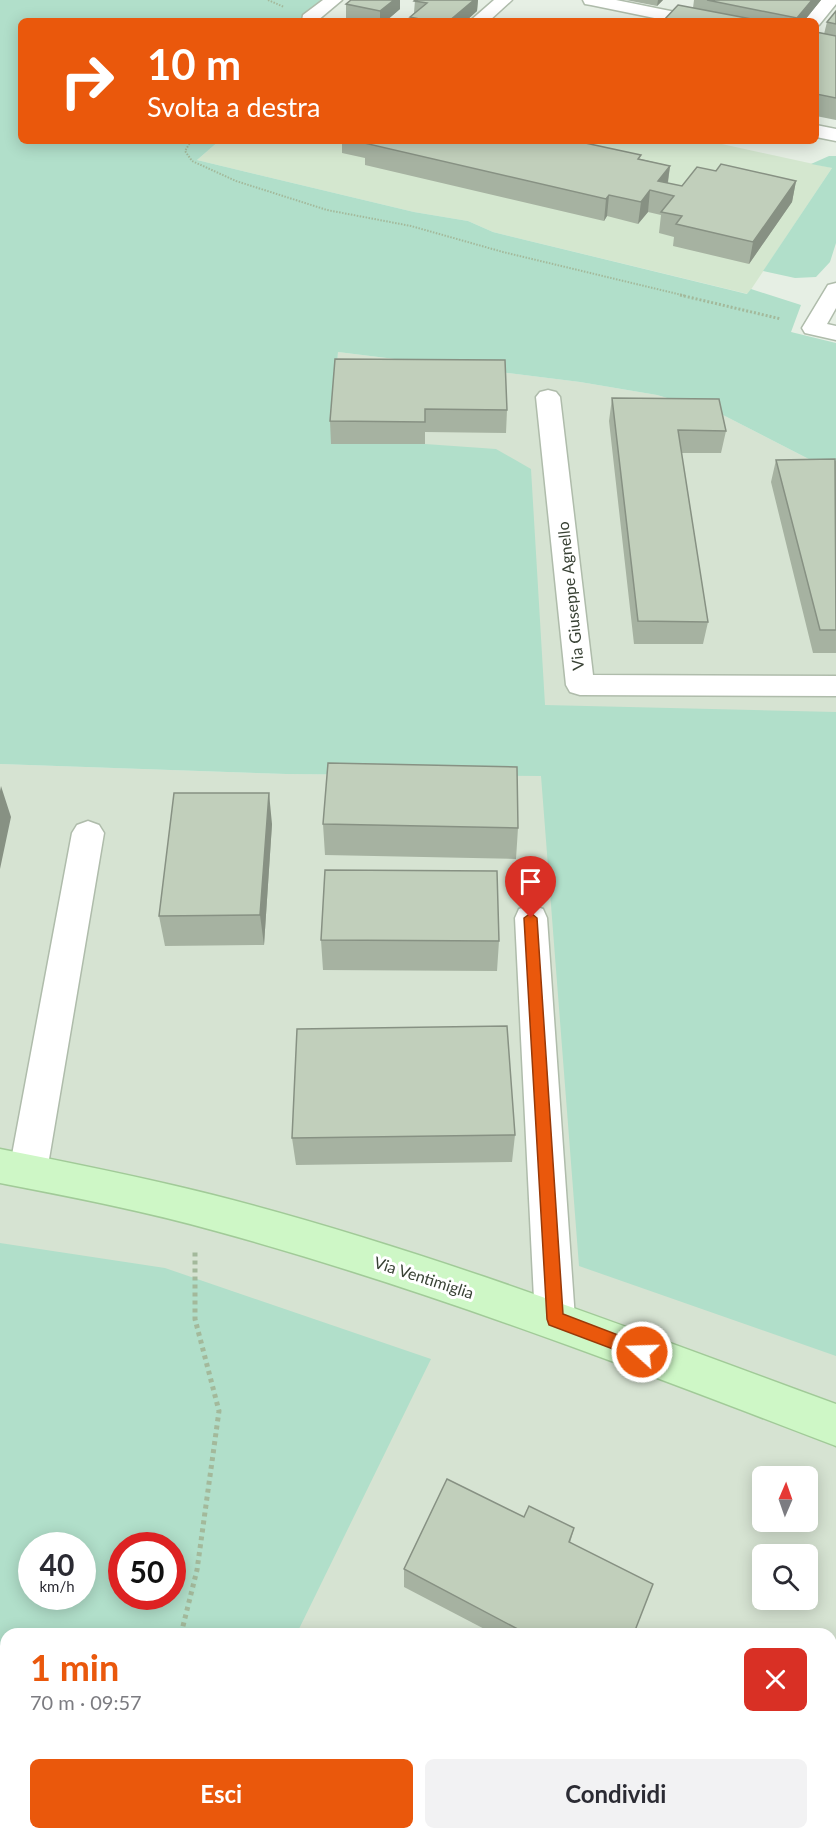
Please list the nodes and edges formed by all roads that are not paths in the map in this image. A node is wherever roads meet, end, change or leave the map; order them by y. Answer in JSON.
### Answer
{"nodes":[{"id":1,"x":334,"y":0,"type":"edge"},
{"id":2,"x":504,"y":0,"type":"edge"},
{"id":3,"x":591,"y":0,"type":"edge"},
{"id":4,"x":680,"y":0,"type":"edge"},
{"id":5,"x":830,"y":0,"type":"edge"},
{"id":6,"x":314,"y":18,"type":"edge"},
{"id":7,"x":483,"y":18,"type":"edge"},
{"id":8,"x":662,"y":18,"type":"edge"},
{"id":9,"x":815,"y":18,"type":"edge"},
{"id":10,"x":819,"y":132,"type":"edge"},
{"id":11,"x":836,"y":135,"type":"edge"},
{"id":12,"x":836,"y":290,"type":"edge"},
{"id":13,"x":836,"y":333,"type":"edge"},
{"id":14,"x":548,"y":397,"type":"dead end"},
{"id":15,"x":836,"y":686,"type":"edge"},
{"id":16,"x":88,"y":833,"type":"dead end"},
{"id":17,"x":531,"y":918,"type":"dead end"},
{"id":18,"x":14,"y":1169,"type":"edge"},
{"id":19,"x":555,"y":1319,"type":"junction"},
{"id":20,"x":836,"y":1425,"type":"edge"}],
"edges":[{"from":1,"to":6,"type":"street"},
{"from":2,"to":7,"type":"street"},
{"from":3,"to":8,"type":"street"},
{"from":4,"to":8,"type":"street"},
{"from":5,"to":9,"type":"street"},
{"from":10,"to":11,"type":"street"},
{"from":12,"to":13,"type":"street"},
{"from":14,"to":15,"type":"street","name":"Via Giuseppe Agnello"},
{"from":16,"to":18,"type":"street"},
{"from":17,"to":19,"type":"street"},
{"from":18,"to":19,"type":"main road","name":"Via Ventimiglia"},
{"from":19,"to":20,"type":"main road","name":"Via Ventimiglia"}]}
